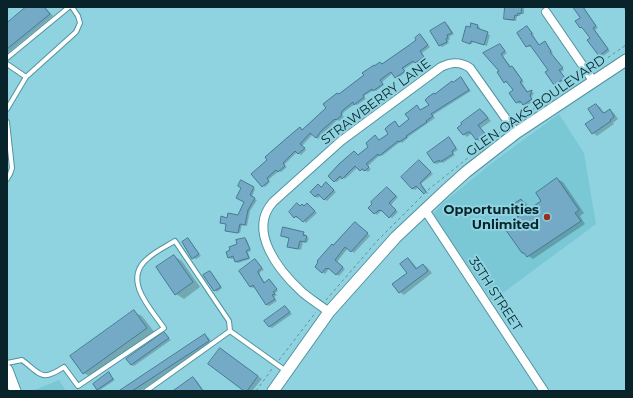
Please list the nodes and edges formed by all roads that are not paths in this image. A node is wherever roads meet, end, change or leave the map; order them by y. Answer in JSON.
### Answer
{"nodes":[{"id":1,"x":71,"y":7,"type":"edge"},
{"id":2,"x":546,"y":12,"type":"dead end"},
{"id":3,"x":7,"y":58,"type":"edge"},
{"id":4,"x":626,"y":60,"type":"edge"},
{"id":5,"x":7,"y":64,"type":"edge"},
{"id":6,"x":26,"y":76,"type":"junction"},
{"id":7,"x":594,"y":82,"type":"junction"},
{"id":8,"x":7,"y":109,"type":"edge"},
{"id":9,"x":7,"y":122,"type":"edge"},
{"id":10,"x":516,"y":133,"type":"junction"},
{"id":11,"x":7,"y":178,"type":"edge"},
{"id":12,"x":425,"y":210,"type":"junction"},
{"id":13,"x":329,"y":312,"type":"junction"},
{"id":14,"x":230,"y":331,"type":"junction"},
{"id":15,"x":7,"y":364,"type":"edge"},
{"id":16,"x":7,"y":370,"type":"edge"},
{"id":17,"x":287,"y":372,"type":"junction"},
{"id":18,"x":15,"y":391,"type":"edge"},
{"id":19,"x":146,"y":391,"type":"edge"},
{"id":20,"x":273,"y":391,"type":"edge"},
{"id":21,"x":544,"y":391,"type":"edge"}],
"edges":[{"from":1,"to":3,"type":"lane"},
{"from":1,"to":6,"type":"lane"},
{"from":2,"to":7,"type":"street"},
{"from":4,"to":7,"type":"main road","name":"GLEN OAKS BOULEVARD"},
{"from":5,"to":6,"type":"lane"},
{"from":6,"to":8,"type":"lane"},
{"from":7,"to":10,"type":"main road","name":"GLEN OAKS BOULEVARD"},
{"from":9,"to":11,"type":"lane"},
{"from":10,"to":12,"type":"main road","name":"GLEN OAKS BOULEVARD"},
{"from":10,"to":13,"type":"street","name":"STRAWBERRY LANE"},
{"from":12,"to":13,"type":"main road","name":"GLEN OAKS BOULEVARD"},
{"from":12,"to":21,"type":"street","name":"35TH STREET"},
{"from":13,"to":17,"type":"main road","name":"GLEN OAKS BOULEVARD"},
{"from":14,"to":15,"type":"lane"},
{"from":14,"to":17,"type":"lane"},
{"from":14,"to":19,"type":"lane"},
{"from":16,"to":18,"type":"main road"},
{"from":17,"to":20,"type":"main road","name":"GLEN OAKS BOULEVARD"}]}
